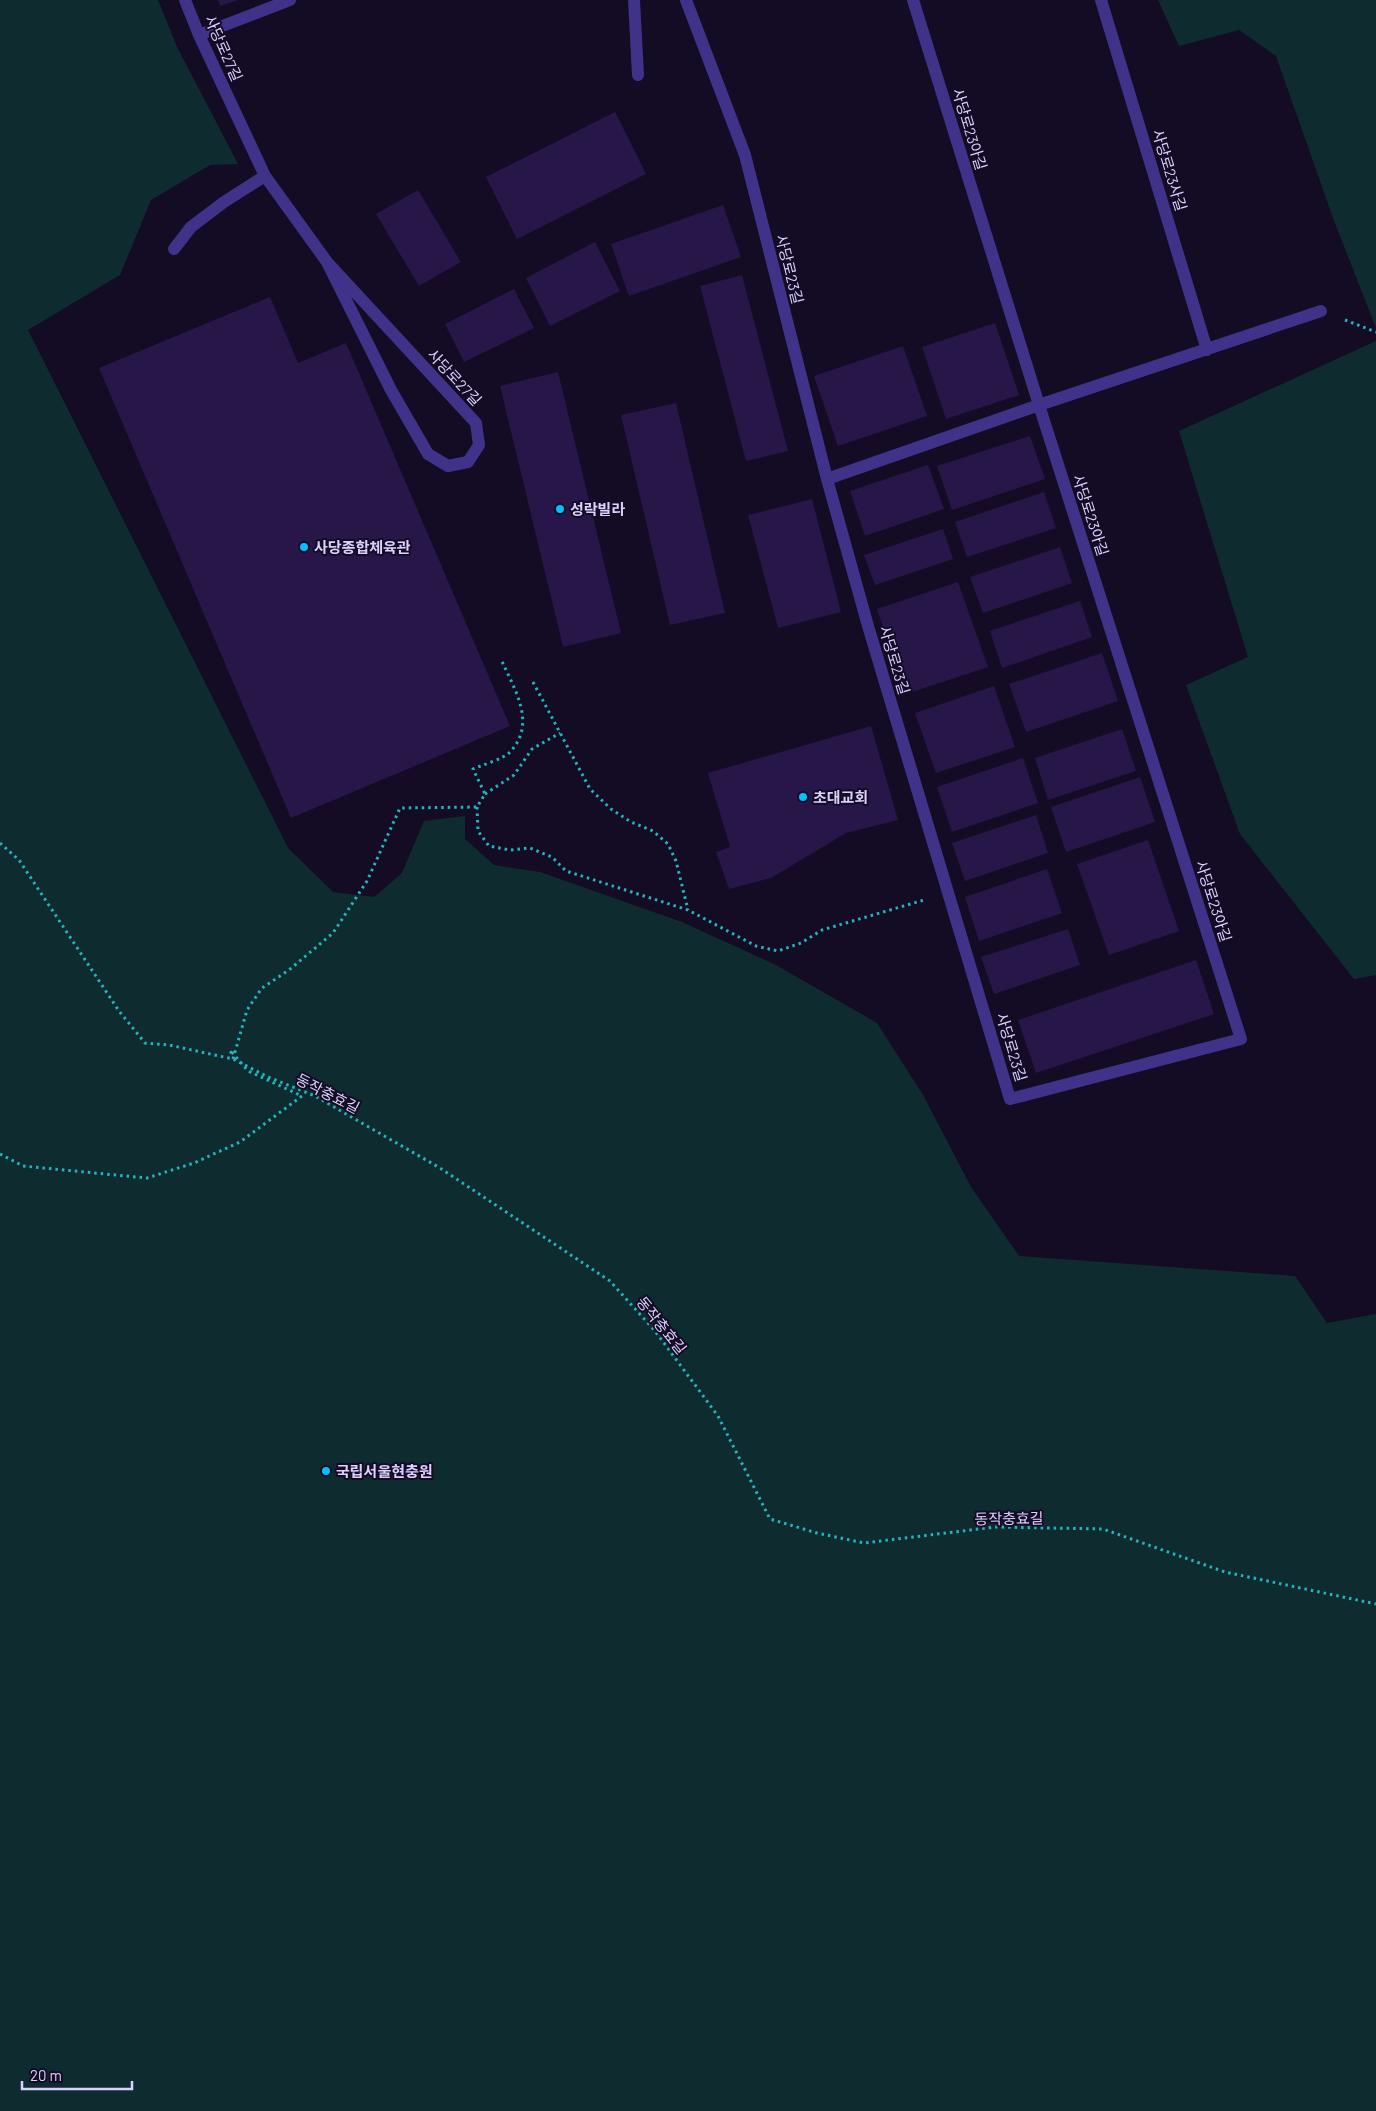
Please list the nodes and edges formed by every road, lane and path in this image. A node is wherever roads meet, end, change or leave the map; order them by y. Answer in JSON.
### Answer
{"nodes":[{"id":1,"x":185,"y":0,"type":"edge"},
{"id":2,"x":290,"y":0,"type":"edge"},
{"id":3,"x":634,"y":0,"type":"edge"},
{"id":4,"x":686,"y":0,"type":"edge"},
{"id":5,"x":913,"y":0,"type":"edge"},
{"id":6,"x":1102,"y":0,"type":"edge"},
{"id":7,"x":199,"y":35,"type":"junction"},
{"id":8,"x":638,"y":75,"type":"dead end"},
{"id":9,"x":265,"y":176,"type":"junction"},
{"id":10,"x":174,"y":249,"type":"dead end"},
{"id":11,"x":327,"y":262,"type":"junction"},
{"id":12,"x":1321,"y":312,"type":"joint"},
{"id":13,"x":1376,"y":332,"type":"edge"},
{"id":14,"x":1207,"y":350,"type":"junction"},
{"id":15,"x":1039,"y":405,"type":"junction"},
{"id":16,"x":827,"y":480,"type":"junction"},
{"id":17,"x":501,"y":659,"type":"dead end"},
{"id":18,"x":533,"y":682,"type":"dead end"},
{"id":19,"x":560,"y":733,"type":"junction"},
{"id":20,"x":485,"y":794,"type":"junction"},
{"id":21,"x":477,"y":807,"type":"junction"},
{"id":22,"x":0,"y":843,"type":"edge"},
{"id":23,"x":948,"y":893,"type":"junction"},
{"id":24,"x":688,"y":910,"type":"junction"},
{"id":25,"x":1240,"y":1039,"type":"joint"},
{"id":26,"x":233,"y":1059,"type":"junction"},
{"id":27,"x":0,"y":1154,"type":"edge"},
{"id":28,"x":1376,"y":1604,"type":"edge"}],
"edges":[{"from":1,"to":7,"type":"street","name":"사당로27길"},
{"from":2,"to":7,"type":"street"},
{"from":3,"to":8,"type":"street"},
{"from":4,"to":16,"type":"street","name":"사당로23길"},
{"from":5,"to":15,"type":"street","name":"사당로23아길"},
{"from":6,"to":14,"type":"street","name":"사당로23사길"},
{"from":7,"to":9,"type":"street","name":"사당로27길"},
{"from":9,"to":10,"type":"street"},
{"from":9,"to":11,"type":"street","name":"사당로27길"},
{"from":11,"to":11,"type":"street","name":"사당로27길"},
{"from":12,"to":13,"type":"path"},
{"from":12,"to":14,"type":"street"},
{"from":14,"to":15,"type":"street"},
{"from":15,"to":16,"type":"street"},
{"from":15,"to":25,"type":"street","name":"사당로23아길"},
{"from":16,"to":23,"type":"street","name":"사당로23길"},
{"from":17,"to":20,"type":"path"},
{"from":18,"to":19,"type":"path"},
{"from":19,"to":20,"type":"path"},
{"from":19,"to":24,"type":"path"},
{"from":20,"to":21,"type":"path"},
{"from":21,"to":24,"type":"path"},
{"from":21,"to":26,"type":"path"},
{"from":22,"to":26,"type":"path","name":"동작충효길"},
{"from":23,"to":24,"type":"path"},
{"from":23,"to":25,"type":"street","name":"사당로23길"},
{"from":26,"to":27,"type":"path"},
{"from":26,"to":28,"type":"path","name":"동작충효길"}]}
